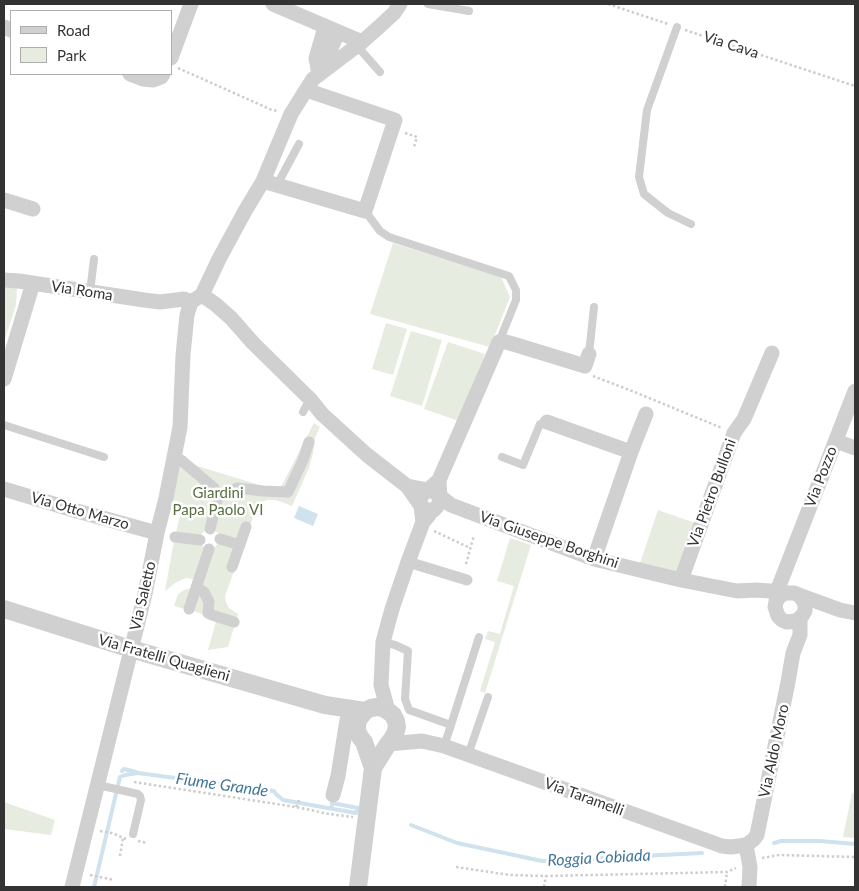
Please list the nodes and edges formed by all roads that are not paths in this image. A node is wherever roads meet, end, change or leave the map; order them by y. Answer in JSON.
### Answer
{"nodes":[{"id":1,"x":191,"y":4,"type":"edge"},
{"id":2,"x":272,"y":4,"type":"edge"},
{"id":3,"x":400,"y":4,"type":"edge"},
{"id":4,"x":428,"y":4,"type":"edge"},
{"id":5,"x":469,"y":11,"type":"dead end"},
{"id":6,"x":677,"y":27,"type":"road end"},
{"id":7,"x":332,"y":29,"type":"junction"},
{"id":8,"x":360,"y":44,"type":"junction"},
{"id":9,"x":172,"y":57,"type":"edge"},
{"id":10,"x":380,"y":72,"type":"dead end"},
{"id":11,"x":133,"y":75,"type":"edge"},
{"id":12,"x":162,"y":75,"type":"edge"},
{"id":13,"x":319,"y":75,"type":"junction"},
{"id":14,"x":306,"y":90,"type":"junction"},
{"id":15,"x":299,"y":144,"type":"dead end"},
{"id":16,"x":270,"y":183,"type":"junction"},
{"id":17,"x":4,"y":200,"type":"edge"},
{"id":18,"x":33,"y":209,"type":"dead end"},
{"id":19,"x":366,"y":211,"type":"junction"},
{"id":20,"x":691,"y":224,"type":"dead end"},
{"id":21,"x":94,"y":258,"type":"dead end"},
{"id":22,"x":4,"y":280,"type":"edge"},
{"id":23,"x":34,"y":283,"type":"junction"},
{"id":24,"x":90,"y":292,"type":"junction"},
{"id":25,"x":196,"y":298,"type":"junction"},
{"id":26,"x":594,"y":308,"type":"dead end"},
{"id":27,"x":499,"y":342,"type":"junction"},
{"id":28,"x":772,"y":353,"type":"dead end"},
{"id":29,"x":587,"y":360,"type":"joint"},
{"id":30,"x":4,"y":379,"type":"edge"},
{"id":31,"x":855,"y":391,"type":"edge"},
{"id":32,"x":646,"y":414,"type":"dead end"},
{"id":33,"x":547,"y":422,"type":"joint"},
{"id":34,"x":4,"y":425,"type":"edge"},
{"id":35,"x":836,"y":441,"type":"junction"},
{"id":36,"x":309,"y":442,"type":"dead end"},
{"id":37,"x":855,"y":448,"type":"edge"},
{"id":38,"x":631,"y":452,"type":"junction"},
{"id":39,"x":104,"y":457,"type":"dead end"},
{"id":40,"x":502,"y":457,"type":"dead end"},
{"id":41,"x":179,"y":461,"type":"junction"},
{"id":42,"x":4,"y":489,"type":"edge"},
{"id":43,"x":218,"y":497,"type":"junction"},
{"id":44,"x":435,"y":498,"type":"junction"},
{"id":45,"x":246,"y":527,"type":"dead end"},
{"id":46,"x":210,"y":529,"type":"dead end"},
{"id":47,"x":157,"y":533,"type":"junction"},
{"id":48,"x":175,"y":537,"type":"dead end"},
{"id":49,"x":220,"y":539,"type":"dead end"},
{"id":50,"x":200,"y":540,"type":"dead end"},
{"id":51,"x":240,"y":545,"type":"junction"},
{"id":52,"x":209,"y":549,"type":"dead end"},
{"id":53,"x":594,"y":559,"type":"junction"},
{"id":54,"x":408,"y":562,"type":"junction"},
{"id":55,"x":232,"y":567,"type":"dead end"},
{"id":56,"x":467,"y":580,"type":"dead end"},
{"id":57,"x":681,"y":580,"type":"junction"},
{"id":58,"x":196,"y":587,"type":"junction"},
{"id":59,"x":736,"y":591,"type":"junction"},
{"id":60,"x":784,"y":602,"type":"junction"},
{"id":61,"x":4,"y":609,"type":"edge"},
{"id":62,"x":189,"y":609,"type":"dead end"},
{"id":63,"x":840,"y":610,"type":"junction"},
{"id":64,"x":855,"y":613,"type":"edge"},
{"id":65,"x":801,"y":617,"type":"junction"},
{"id":66,"x":234,"y":622,"type":"dead end"},
{"id":67,"x":479,"y":637,"type":"dead end"},
{"id":68,"x":383,"y":642,"type":"junction"},
{"id":69,"x":131,"y":649,"type":"junction"},
{"id":70,"x":793,"y":653,"type":"junction"},
{"id":71,"x":381,"y":685,"type":"junction"},
{"id":72,"x":488,"y":697,"type":"dead end"},
{"id":73,"x":325,"y":705,"type":"junction"},
{"id":74,"x":365,"y":711,"type":"junction"},
{"id":75,"x":392,"y":716,"type":"junction"},
{"id":76,"x":451,"y":725,"type":"junction"},
{"id":77,"x":356,"y":731,"type":"junction"},
{"id":78,"x":422,"y":741,"type":"junction"},
{"id":79,"x":388,"y":744,"type":"junction"},
{"id":80,"x":444,"y":746,"type":"junction"},
{"id":81,"x":468,"y":755,"type":"junction"},
{"id":82,"x":373,"y":768,"type":"junction"},
{"id":83,"x":105,"y":786,"type":"junction"},
{"id":84,"x":333,"y":795,"type":"dead end"},
{"id":85,"x":132,"y":834,"type":"dead end"},
{"id":86,"x":746,"y":845,"type":"junction"},
{"id":87,"x":72,"y":887,"type":"edge"},
{"id":88,"x":358,"y":887,"type":"edge"},
{"id":89,"x":749,"y":887,"type":"edge"}],
"edges":[{"from":1,"to":9,"type":"street"},
{"from":2,"to":7,"type":"street"},
{"from":3,"to":8,"type":"street","name":"Via Saletto"},
{"from":4,"to":5,"type":"lane"},
{"from":6,"to":20,"type":"lane"},
{"from":7,"to":8,"type":"street"},
{"from":7,"to":13,"type":"street"},
{"from":8,"to":10,"type":"lane"},
{"from":8,"to":13,"type":"street","name":"Via Saletto"},
{"from":11,"to":12,"type":"street"},
{"from":13,"to":14,"type":"street","name":"Via Saletto"},
{"from":14,"to":16,"type":"street","name":"Via Saletto"},
{"from":14,"to":19,"type":"street"},
{"from":15,"to":16,"type":"lane"},
{"from":16,"to":19,"type":"street"},
{"from":16,"to":25,"type":"street","name":"Via Saletto"},
{"from":17,"to":18,"type":"street"},
{"from":19,"to":27,"type":"lane"},
{"from":21,"to":24,"type":"lane"},
{"from":22,"to":23,"type":"street","name":"Via Roma"},
{"from":23,"to":24,"type":"street","name":"Via Roma"},
{"from":23,"to":30,"type":"street"},
{"from":24,"to":25,"type":"street","name":"Via Roma"},
{"from":25,"to":41,"type":"street","name":"Via Saletto"},
{"from":25,"to":44,"type":"street","name":"Via Giuseppe Borghini"},
{"from":26,"to":29,"type":"lane"},
{"from":27,"to":29,"type":"street"},
{"from":27,"to":44,"type":"street"},
{"from":28,"to":57,"type":"street","name":"Via Pietro Bulloni"},
{"from":31,"to":35,"type":"street","name":"Via Pozzo"},
{"from":32,"to":38,"type":"street"},
{"from":33,"to":38,"type":"street"},
{"from":33,"to":40,"type":"lane"},
{"from":34,"to":39,"type":"lane"},
{"from":35,"to":37,"type":"street"},
{"from":35,"to":60,"type":"street","name":"Via Pozzo"},
{"from":36,"to":43,"type":"street"},
{"from":38,"to":53,"type":"street"},
{"from":41,"to":43,"type":"street"},
{"from":41,"to":47,"type":"street","name":"Via Saletto"},
{"from":42,"to":47,"type":"street","name":"Via Otto Marzo"},
{"from":43,"to":46,"type":"street"},
{"from":44,"to":53,"type":"street","name":"Via Giuseppe Borghini"},
{"from":44,"to":54,"type":"street"},
{"from":45,"to":51,"type":"street"},
{"from":47,"to":69,"type":"street","name":"Via Saletto"},
{"from":48,"to":50,"type":"street"},
{"from":49,"to":51,"type":"street"},
{"from":51,"to":55,"type":"street"},
{"from":52,"to":58,"type":"street"},
{"from":53,"to":57,"type":"street","name":"Via Giuseppe Borghini"},
{"from":54,"to":56,"type":"street"},
{"from":54,"to":68,"type":"street"},
{"from":57,"to":59,"type":"street","name":"Via Giuseppe Borghini"},
{"from":58,"to":62,"type":"street"},
{"from":58,"to":66,"type":"street"},
{"from":59,"to":60,"type":"street","name":"Via Giuseppe Borghini"},
{"from":59,"to":60,"type":"street","name":"Via Giuseppe Borghini"},
{"from":60,"to":63,"type":"street","name":"Via Giuseppe Borghini"},
{"from":60,"to":65,"type":"street","name":"Via Giuseppe Borghini"},
{"from":60,"to":65,"type":"street"},
{"from":60,"to":70,"type":"street","name":"Via Aldo Moro"},
{"from":61,"to":69,"type":"street","name":"Via Fratelli Quaglieni"},
{"from":63,"to":64,"type":"street","name":"Via Giuseppe Borghini"},
{"from":63,"to":65,"type":"street","name":"Via Giuseppe Borghini"},
{"from":65,"to":70,"type":"street","name":"Via Aldo Moro"},
{"from":67,"to":76,"type":"lane"},
{"from":68,"to":71,"type":"street"},
{"from":68,"to":76,"type":"lane"},
{"from":69,"to":73,"type":"street","name":"Via Fratelli Quaglieni"},
{"from":69,"to":83,"type":"street","name":"Via Saletto"},
{"from":70,"to":86,"type":"street","name":"Via Aldo Moro"},
{"from":71,"to":74,"type":"street"},
{"from":71,"to":75,"type":"street"},
{"from":72,"to":81,"type":"lane"},
{"from":73,"to":74,"type":"street","name":"Via Fratelli Quaglieni"},
{"from":73,"to":77,"type":"street","name":"Via Fratelli Quaglieni"},
{"from":74,"to":75,"type":"street"},
{"from":74,"to":77,"type":"street"},
{"from":75,"to":78,"type":"street","name":"Via Taramelli"},
{"from":75,"to":79,"type":"street"},
{"from":76,"to":80,"type":"lane"},
{"from":77,"to":79,"type":"street"},
{"from":77,"to":82,"type":"street"},
{"from":77,"to":84,"type":"street"},
{"from":78,"to":79,"type":"street","name":"Via Taramelli"},
{"from":78,"to":80,"type":"street","name":"Via Taramelli"},
{"from":79,"to":82,"type":"street"},
{"from":80,"to":81,"type":"street","name":"Via Taramelli"},
{"from":81,"to":86,"type":"street","name":"Via Taramelli"},
{"from":82,"to":88,"type":"street"},
{"from":83,"to":85,"type":"lane"},
{"from":83,"to":87,"type":"street","name":"Via Saletto"},
{"from":86,"to":89,"type":"street"}]}
